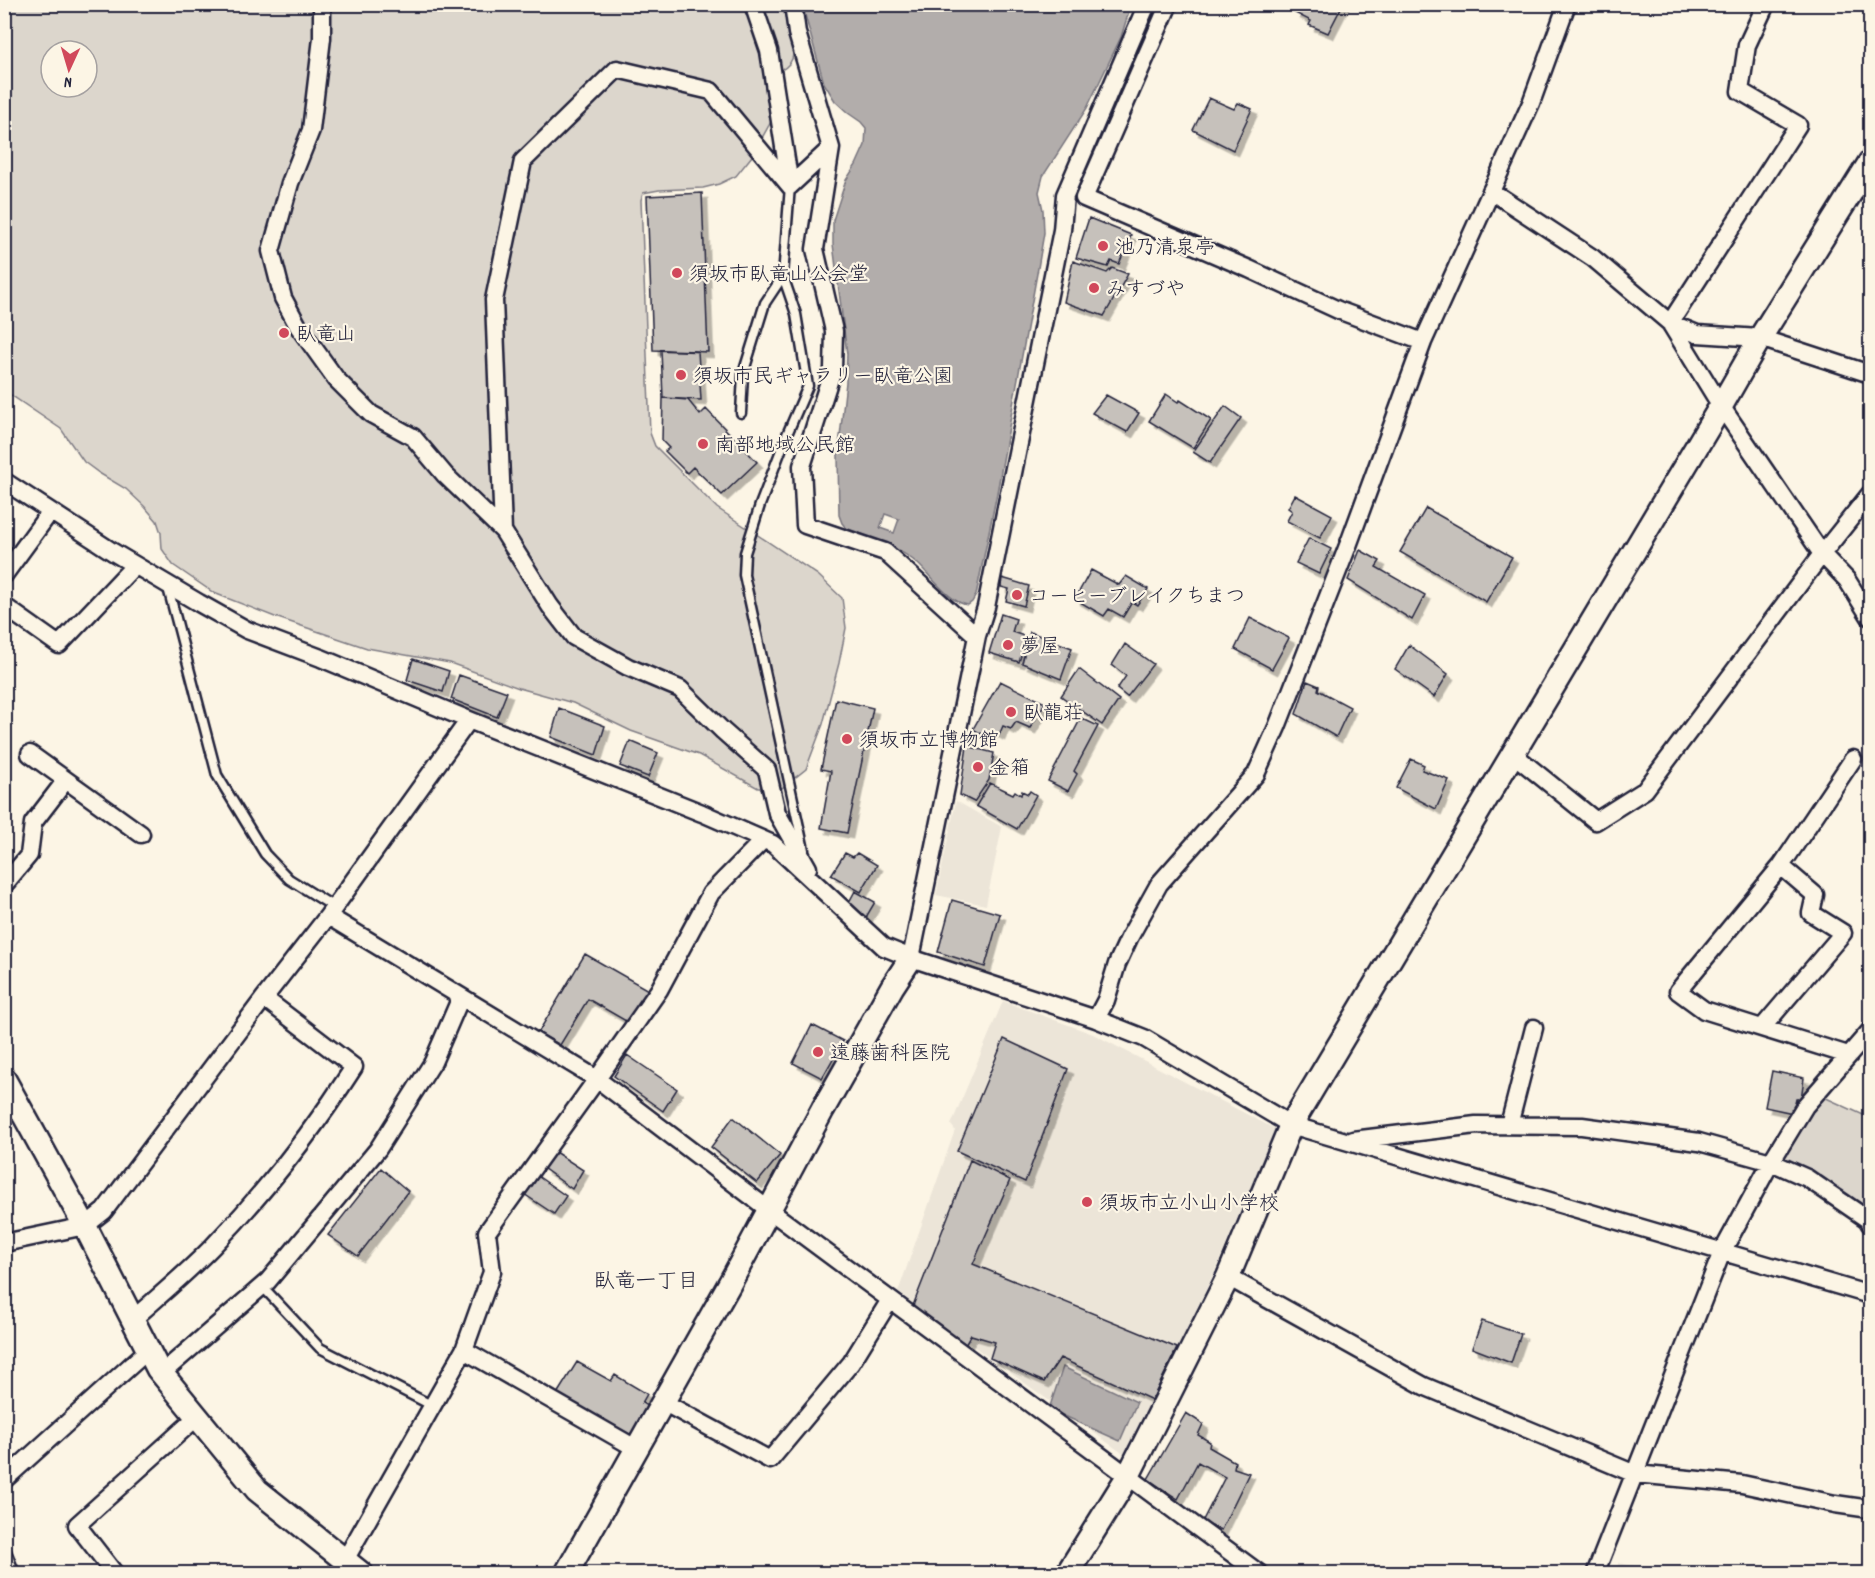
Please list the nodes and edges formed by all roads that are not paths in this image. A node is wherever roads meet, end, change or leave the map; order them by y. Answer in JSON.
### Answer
{"nodes":[{"id":1,"x":322,"y":4,"type":"edge"},
{"id":2,"x":753,"y":4,"type":"edge"},
{"id":3,"x":792,"y":4,"type":"edge"},
{"id":4,"x":1147,"y":4,"type":"edge"},
{"id":5,"x":1169,"y":4,"type":"edge"},
{"id":6,"x":1567,"y":4,"type":"edge"},
{"id":7,"x":1766,"y":4,"type":"edge"},
{"id":8,"x":831,"y":148,"type":"junction"},
{"id":9,"x":1870,"y":162,"type":"edge"},
{"id":10,"x":790,"y":186,"type":"junction"},
{"id":11,"x":1491,"y":191,"type":"junction"},
{"id":12,"x":783,"y":276,"type":"junction"},
{"id":13,"x":1670,"y":323,"type":"junction"},
{"id":14,"x":1760,"y":338,"type":"junction"},
{"id":15,"x":1423,"y":342,"type":"junction"},
{"id":16,"x":1870,"y":374,"type":"edge"},
{"id":17,"x":1721,"y":406,"type":"junction"},
{"id":18,"x":741,"y":413,"type":"dead end"},
{"id":19,"x":4,"y":481,"type":"edge"},
{"id":20,"x":1870,"y":494,"type":"edge"},
{"id":21,"x":50,"y":512,"type":"junction"},
{"id":22,"x":502,"y":531,"type":"junction"},
{"id":23,"x":1822,"y":554,"type":"junction"},
{"id":24,"x":135,"y":566,"type":"junction"},
{"id":25,"x":4,"y":575,"type":"edge"},
{"id":26,"x":167,"y":584,"type":"junction"},
{"id":27,"x":4,"y":606,"type":"edge"},
{"id":28,"x":1870,"y":617,"type":"edge"},
{"id":29,"x":977,"y":636,"type":"junction"},
{"id":30,"x":468,"y":720,"type":"junction"},
{"id":31,"x":30,"y":753,"type":"dead end"},
{"id":32,"x":1513,"y":754,"type":"junction"},
{"id":33,"x":1853,"y":759,"type":"dead end"},
{"id":34,"x":66,"y":780,"type":"junction"},
{"id":35,"x":141,"y":834,"type":"dead end"},
{"id":36,"x":763,"y":840,"type":"junction"},
{"id":37,"x":1781,"y":866,"type":"junction"},
{"id":38,"x":810,"y":874,"type":"junction"},
{"id":39,"x":4,"y":885,"type":"edge"},
{"id":40,"x":331,"y":912,"type":"junction"},
{"id":41,"x":911,"y":958,"type":"junction"},
{"id":42,"x":461,"y":997,"type":"junction"},
{"id":43,"x":264,"y":998,"type":"junction"},
{"id":44,"x":1096,"y":1019,"type":"junction"},
{"id":45,"x":1534,"y":1028,"type":"dead end"},
{"id":46,"x":1762,"y":1028,"type":"junction"},
{"id":47,"x":1870,"y":1031,"type":"edge"},
{"id":48,"x":1848,"y":1054,"type":"junction"},
{"id":49,"x":4,"y":1079,"type":"edge"},
{"id":50,"x":597,"y":1079,"type":"junction"},
{"id":51,"x":1292,"y":1125,"type":"junction"},
{"id":52,"x":1509,"y":1125,"type":"junction"},
{"id":53,"x":1346,"y":1141,"type":"junction"},
{"id":54,"x":1771,"y":1162,"type":"junction"},
{"id":55,"x":769,"y":1210,"type":"junction"},
{"id":56,"x":1870,"y":1224,"type":"edge"},
{"id":57,"x":85,"y":1226,"type":"junction"},
{"id":58,"x":4,"y":1243,"type":"edge"},
{"id":59,"x":1722,"y":1252,"type":"junction"},
{"id":60,"x":1228,"y":1277,"type":"junction"},
{"id":61,"x":262,"y":1286,"type":"junction"},
{"id":62,"x":1870,"y":1295,"type":"edge"},
{"id":63,"x":890,"y":1300,"type":"junction"},
{"id":64,"x":132,"y":1320,"type":"junction"},
{"id":65,"x":148,"y":1350,"type":"junction"},
{"id":66,"x":464,"y":1350,"type":"junction"},
{"id":67,"x":161,"y":1374,"type":"junction"},
{"id":68,"x":663,"y":1402,"type":"junction"},
{"id":69,"x":433,"y":1406,"type":"junction"},
{"id":70,"x":197,"y":1417,"type":"junction"},
{"id":71,"x":637,"y":1449,"type":"junction"},
{"id":72,"x":1635,"y":1473,"type":"junction"},
{"id":73,"x":1128,"y":1476,"type":"junction"},
{"id":74,"x":4,"y":1480,"type":"edge"},
{"id":75,"x":1870,"y":1509,"type":"edge"},
{"id":76,"x":4,"y":1546,"type":"edge"},
{"id":77,"x":354,"y":1567,"type":"edge"},
{"id":78,"x":15,"y":1574,"type":"edge"},
{"id":79,"x":115,"y":1574,"type":"edge"},
{"id":80,"x":566,"y":1574,"type":"edge"},
{"id":81,"x":1066,"y":1574,"type":"edge"},
{"id":82,"x":1260,"y":1574,"type":"edge"},
{"id":83,"x":1595,"y":1574,"type":"edge"}],
"edges":[{"from":1,"to":22,"type":"street"},
{"from":2,"to":10,"type":"street"},
{"from":3,"to":8,"type":"street"},
{"from":4,"to":29,"type":"street"},
{"from":5,"to":15,"type":"street"},
{"from":6,"to":11,"type":"street"},
{"from":7,"to":13,"type":"street"},
{"from":8,"to":10,"type":"street"},
{"from":8,"to":29,"type":"street"},
{"from":9,"to":14,"type":"street"},
{"from":10,"to":12,"type":"lane"},
{"from":10,"to":22,"type":"street"},
{"from":11,"to":13,"type":"street"},
{"from":11,"to":15,"type":"street"},
{"from":12,"to":18,"type":"lane"},
{"from":12,"to":38,"type":"lane"},
{"from":13,"to":14,"type":"street"},
{"from":13,"to":17,"type":"street"},
{"from":14,"to":16,"type":"street"},
{"from":14,"to":17,"type":"street"},
{"from":15,"to":44,"type":"street"},
{"from":17,"to":23,"type":"street"},
{"from":17,"to":32,"type":"street"},
{"from":19,"to":21,"type":"street"},
{"from":20,"to":23,"type":"street"},
{"from":21,"to":24,"type":"street"},
{"from":21,"to":25,"type":"street"},
{"from":22,"to":38,"type":"street"},
{"from":23,"to":28,"type":"street"},
{"from":23,"to":32,"type":"street"},
{"from":24,"to":26,"type":"street"},
{"from":24,"to":27,"type":"street"},
{"from":26,"to":30,"type":"street"},
{"from":26,"to":40,"type":"lane"},
{"from":29,"to":41,"type":"street"},
{"from":30,"to":36,"type":"street"},
{"from":30,"to":40,"type":"street"},
{"from":31,"to":34,"type":"street"},
{"from":32,"to":51,"type":"street"},
{"from":33,"to":37,"type":"street"},
{"from":34,"to":35,"type":"street"},
{"from":34,"to":39,"type":"street"},
{"from":36,"to":38,"type":"street"},
{"from":36,"to":50,"type":"street"},
{"from":37,"to":46,"type":"street"},
{"from":37,"to":46,"type":"street"},
{"from":38,"to":41,"type":"street"},
{"from":40,"to":42,"type":"street"},
{"from":40,"to":43,"type":"street"},
{"from":41,"to":44,"type":"street"},
{"from":41,"to":55,"type":"street"},
{"from":42,"to":50,"type":"street"},
{"from":42,"to":61,"type":"street"},
{"from":43,"to":57,"type":"street"},
{"from":43,"to":64,"type":"street"},
{"from":44,"to":51,"type":"street"},
{"from":45,"to":52,"type":"street"},
{"from":46,"to":48,"type":"street"},
{"from":47,"to":48,"type":"street"},
{"from":48,"to":54,"type":"street"},
{"from":49,"to":57,"type":"street"},
{"from":50,"to":55,"type":"street"},
{"from":50,"to":66,"type":"street"},
{"from":51,"to":53,"type":"street"},
{"from":51,"to":60,"type":"street"},
{"from":52,"to":53,"type":"street"},
{"from":52,"to":54,"type":"street"},
{"from":53,"to":59,"type":"street"},
{"from":54,"to":56,"type":"street"},
{"from":54,"to":59,"type":"street"},
{"from":55,"to":63,"type":"street"},
{"from":55,"to":68,"type":"street"},
{"from":57,"to":58,"type":"street"},
{"from":57,"to":64,"type":"street"},
{"from":59,"to":62,"type":"street"},
{"from":59,"to":72,"type":"street"},
{"from":60,"to":72,"type":"street"},
{"from":60,"to":73,"type":"street"},
{"from":61,"to":67,"type":"street"},
{"from":61,"to":69,"type":"lane"},
{"from":63,"to":68,"type":"street"},
{"from":63,"to":73,"type":"street"},
{"from":64,"to":65,"type":"street"},
{"from":65,"to":67,"type":"street"},
{"from":65,"to":74,"type":"street"},
{"from":66,"to":69,"type":"street"},
{"from":66,"to":71,"type":"street"},
{"from":67,"to":70,"type":"street"},
{"from":68,"to":71,"type":"street"},
{"from":69,"to":77,"type":"street"},
{"from":70,"to":77,"type":"street"},
{"from":70,"to":79,"type":"street"},
{"from":71,"to":80,"type":"street"},
{"from":72,"to":75,"type":"street"},
{"from":72,"to":83,"type":"street"},
{"from":73,"to":81,"type":"street"},
{"from":73,"to":82,"type":"street"},
{"from":76,"to":78,"type":"lane"}]}
